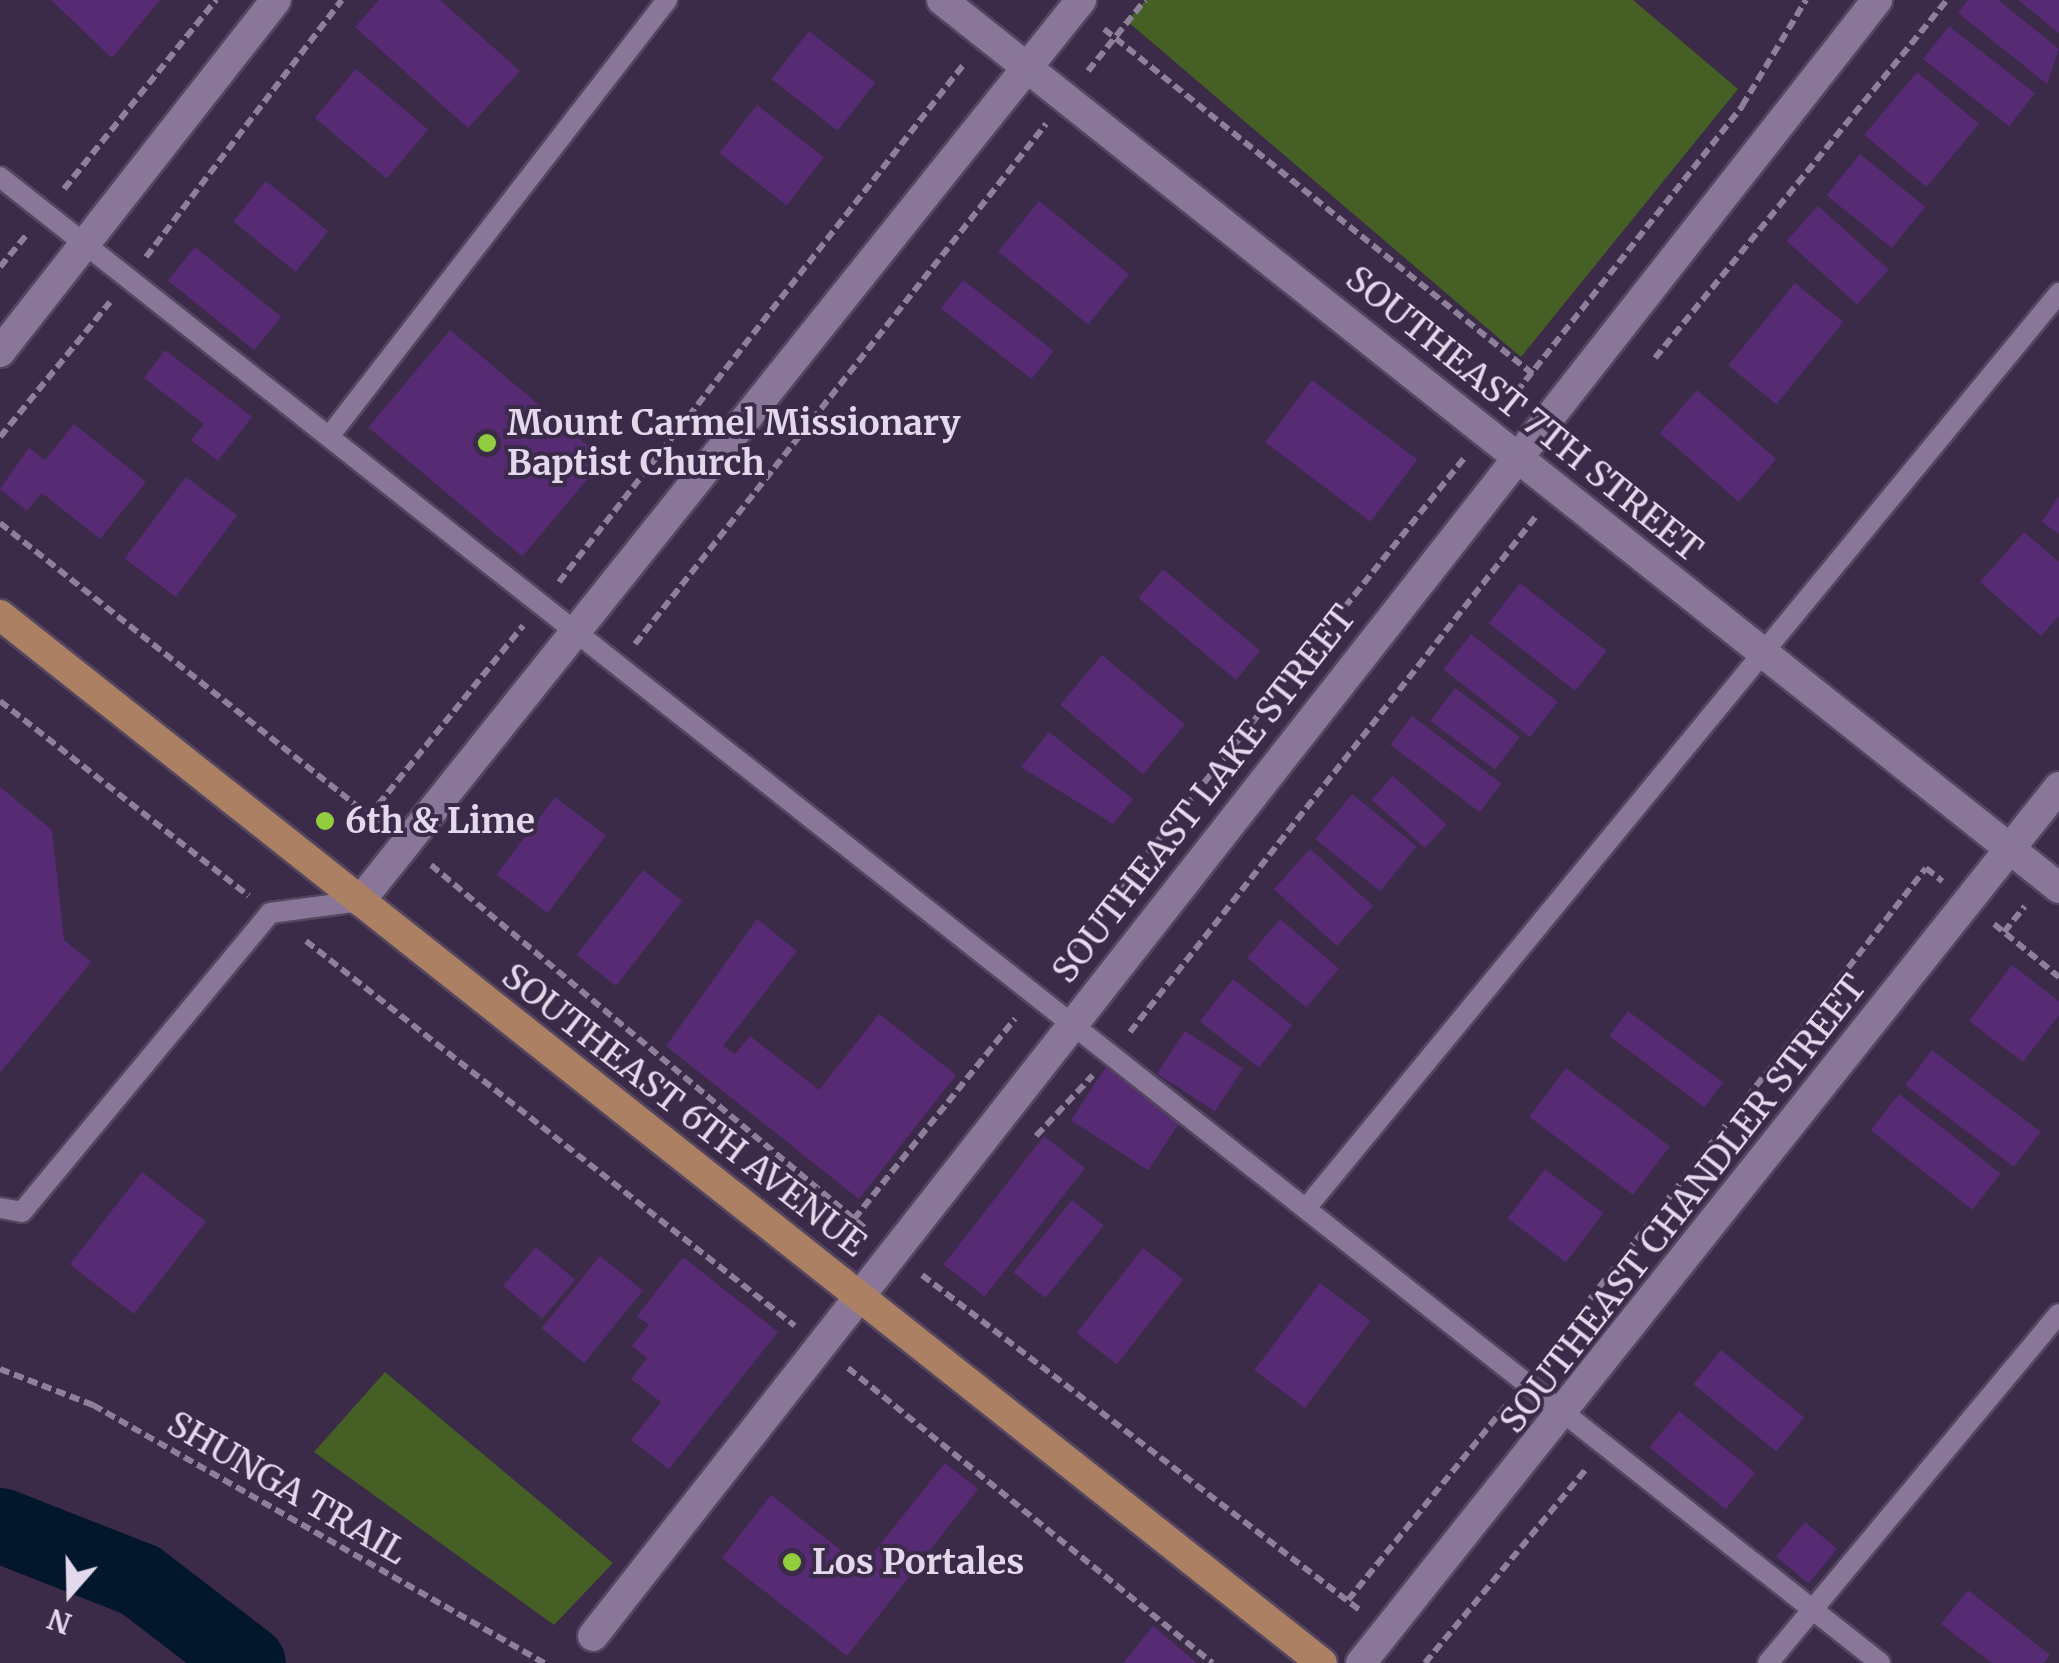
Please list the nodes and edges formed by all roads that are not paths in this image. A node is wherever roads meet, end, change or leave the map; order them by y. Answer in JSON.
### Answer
{"nodes":[{"id":1,"x":276,"y":0,"type":"edge"},
{"id":2,"x":667,"y":0,"type":"edge"},
{"id":3,"x":942,"y":0,"type":"edge"},
{"id":4,"x":1877,"y":0,"type":"edge"},
{"id":5,"x":1078,"y":3,"type":"edge"},
{"id":6,"x":1027,"y":67,"type":"junction"},
{"id":7,"x":0,"y":176,"type":"edge"},
{"id":8,"x":84,"y":244,"type":"junction"},
{"id":9,"x":2059,"y":293,"type":"edge"},
{"id":10,"x":0,"y":352,"type":"edge"},
{"id":11,"x":331,"y":434,"type":"junction"},
{"id":12,"x":1516,"y":456,"type":"junction"},
{"id":13,"x":0,"y":615,"type":"edge"},
{"id":14,"x":580,"y":627,"type":"junction"},
{"id":15,"x":1768,"y":657,"type":"junction"},
{"id":16,"x":2059,"y":787,"type":"edge"},
{"id":17,"x":2010,"y":849,"type":"junction"},
{"id":18,"x":2059,"y":888,"type":"edge"},
{"id":19,"x":360,"y":901,"type":"junction"},
{"id":20,"x":1073,"y":1022,"type":"junction"},
{"id":21,"x":1307,"y":1207,"type":"junction"},
{"id":22,"x":0,"y":1208,"type":"edge"},
{"id":23,"x":861,"y":1298,"type":"junction"},
{"id":24,"x":2059,"y":1314,"type":"edge"},
{"id":25,"x":1568,"y":1415,"type":"junction"},
{"id":26,"x":1814,"y":1610,"type":"junction"},
{"id":27,"x":594,"y":1636,"type":"dead end"},
{"id":28,"x":1322,"y":1663,"type":"edge"},
{"id":29,"x":1361,"y":1663,"type":"edge"},
{"id":30,"x":1768,"y":1663,"type":"edge"},
{"id":31,"x":1880,"y":1663,"type":"edge"}],
"edges":[{"from":1,"to":8,"type":"street"},
{"from":2,"to":11,"type":"lane"},
{"from":3,"to":6,"type":"street","name":"SOUTHEAST 7TH STREET"},
{"from":4,"to":12,"type":"street","name":"SOUTHEAST LAKE STREET"},
{"from":5,"to":6,"type":"street"},
{"from":6,"to":12,"type":"street","name":"SOUTHEAST 7TH STREET"},
{"from":6,"to":14,"type":"street"},
{"from":7,"to":8,"type":"lane"},
{"from":8,"to":10,"type":"street"},
{"from":8,"to":11,"type":"lane"},
{"from":9,"to":15,"type":"lane"},
{"from":11,"to":14,"type":"lane"},
{"from":12,"to":15,"type":"street","name":"SOUTHEAST 7TH STREET"},
{"from":12,"to":20,"type":"street","name":"SOUTHEAST LAKE STREET"},
{"from":13,"to":19,"type":"main road","name":"SOUTHEAST 6TH AVENUE"},
{"from":14,"to":19,"type":"street"},
{"from":14,"to":20,"type":"lane"},
{"from":15,"to":17,"type":"street","name":"SOUTHEAST 7TH STREET"},
{"from":15,"to":21,"type":"lane"},
{"from":16,"to":17,"type":"street","name":"SOUTHEAST CHANDLER STREET"},
{"from":17,"to":18,"type":"street","name":"SOUTHEAST 7TH STREET"},
{"from":17,"to":25,"type":"street","name":"SOUTHEAST CHANDLER STREET"},
{"from":19,"to":22,"type":"lane"},
{"from":19,"to":23,"type":"main road","name":"SOUTHEAST 6TH AVENUE"},
{"from":20,"to":21,"type":"lane"},
{"from":20,"to":23,"type":"street","name":"SOUTHEAST LAKE STREET"},
{"from":21,"to":25,"type":"lane"},
{"from":23,"to":27,"type":"street","name":"SOUTHEAST LAKE STREET"},
{"from":23,"to":28,"type":"main road","name":"SOUTHEAST 6TH AVENUE"},
{"from":24,"to":26,"type":"lane"},
{"from":25,"to":26,"type":"lane"},
{"from":25,"to":29,"type":"street","name":"SOUTHEAST CHANDLER STREET"},
{"from":26,"to":30,"type":"lane"},
{"from":26,"to":31,"type":"lane"}]}
